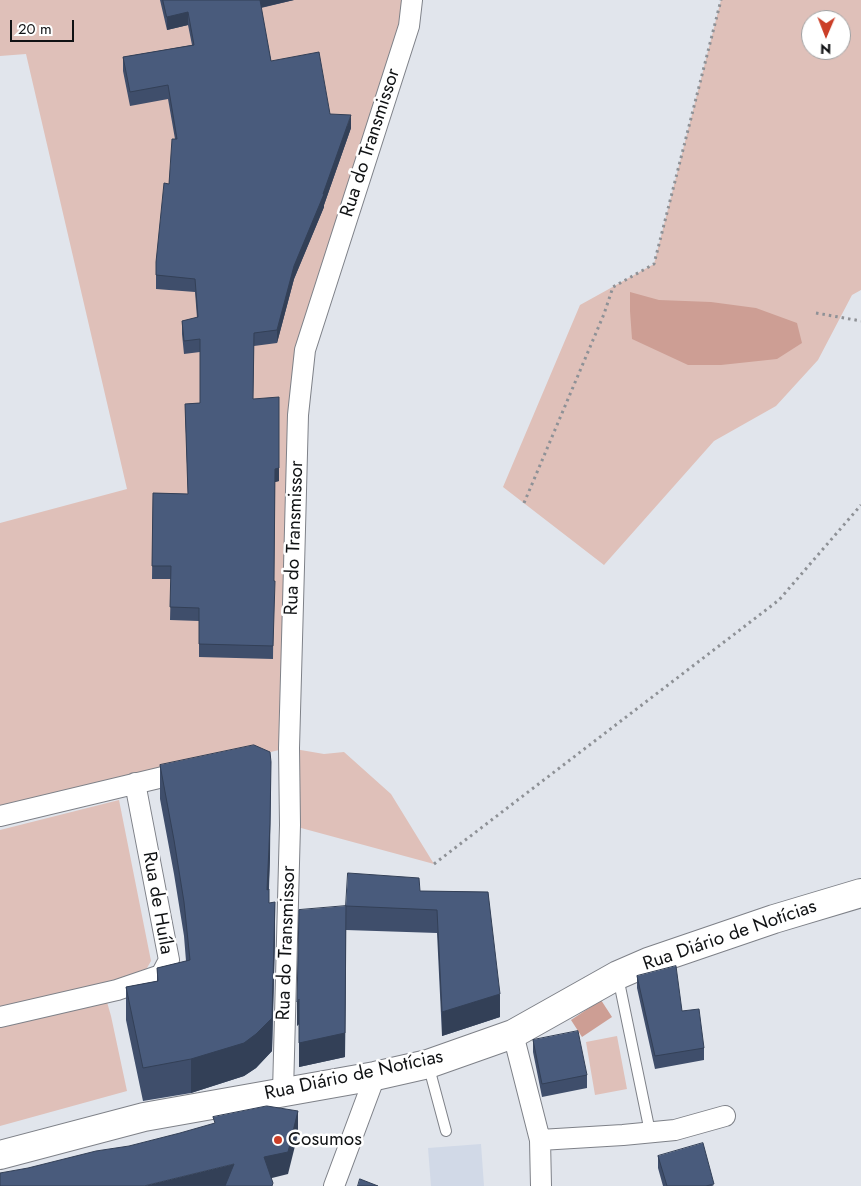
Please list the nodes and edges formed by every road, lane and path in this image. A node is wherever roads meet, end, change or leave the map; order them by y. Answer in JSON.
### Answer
{"nodes":[{"id":1,"x":412,"y":0,"type":"edge"},
{"id":2,"x":722,"y":0,"type":"edge"},
{"id":3,"x":816,"y":313,"type":"dead end"},
{"id":4,"x":861,"y":321,"type":"edge"},
{"id":5,"x":524,"y":503,"type":"dead end"},
{"id":6,"x":861,"y":505,"type":"edge"},
{"id":7,"x":202,"y":768,"type":"edge"},
{"id":8,"x":135,"y":783,"type":"junction"},
{"id":9,"x":0,"y":816,"type":"edge"},
{"id":10,"x":434,"y":864,"type":"dead end"},
{"id":11,"x":861,"y":893,"type":"edge"},
{"id":12,"x":618,"y":975,"type":"junction"},
{"id":13,"x":0,"y":1017,"type":"edge"},
{"id":14,"x":513,"y":1034,"type":"junction"},
{"id":15,"x":428,"y":1064,"type":"junction"},
{"id":16,"x":375,"y":1076,"type":"junction"},
{"id":17,"x":282,"y":1092,"type":"junction"},
{"id":18,"x":725,"y":1116,"type":"dead end"},
{"id":19,"x":446,"y":1130,"type":"dead end"},
{"id":20,"x":650,"y":1132,"type":"junction"},
{"id":21,"x":540,"y":1140,"type":"junction"},
{"id":22,"x":0,"y":1155,"type":"edge"},
{"id":23,"x":334,"y":1186,"type":"edge"},
{"id":24,"x":541,"y":1186,"type":"edge"}],
"edges":[{"from":1,"to":17,"type":"street","name":"Rua do Transmissor"},
{"from":2,"to":5,"type":"path"},
{"from":3,"to":4,"type":"path"},
{"from":6,"to":10,"type":"path"},
{"from":7,"to":8,"type":"street"},
{"from":8,"to":9,"type":"street"},
{"from":8,"to":13,"type":"street","name":"Rua de Huíla"},
{"from":11,"to":12,"type":"main road","name":"Rua Diário de Notícias"},
{"from":12,"to":14,"type":"main road","name":"Rua Diário de Notícias"},
{"from":12,"to":20,"type":"lane"},
{"from":14,"to":15,"type":"main road","name":"Rua Diário de Notícias"},
{"from":14,"to":21,"type":"street"},
{"from":15,"to":16,"type":"main road","name":"Rua Diário de Notícias"},
{"from":15,"to":19,"type":"lane"},
{"from":16,"to":17,"type":"main road","name":"Rua Diário de Notícias"},
{"from":16,"to":23,"type":"street"},
{"from":17,"to":22,"type":"main road","name":"Rua Diário de Notícias"},
{"from":18,"to":20,"type":"street"},
{"from":20,"to":21,"type":"street"},
{"from":21,"to":24,"type":"street"}]}
